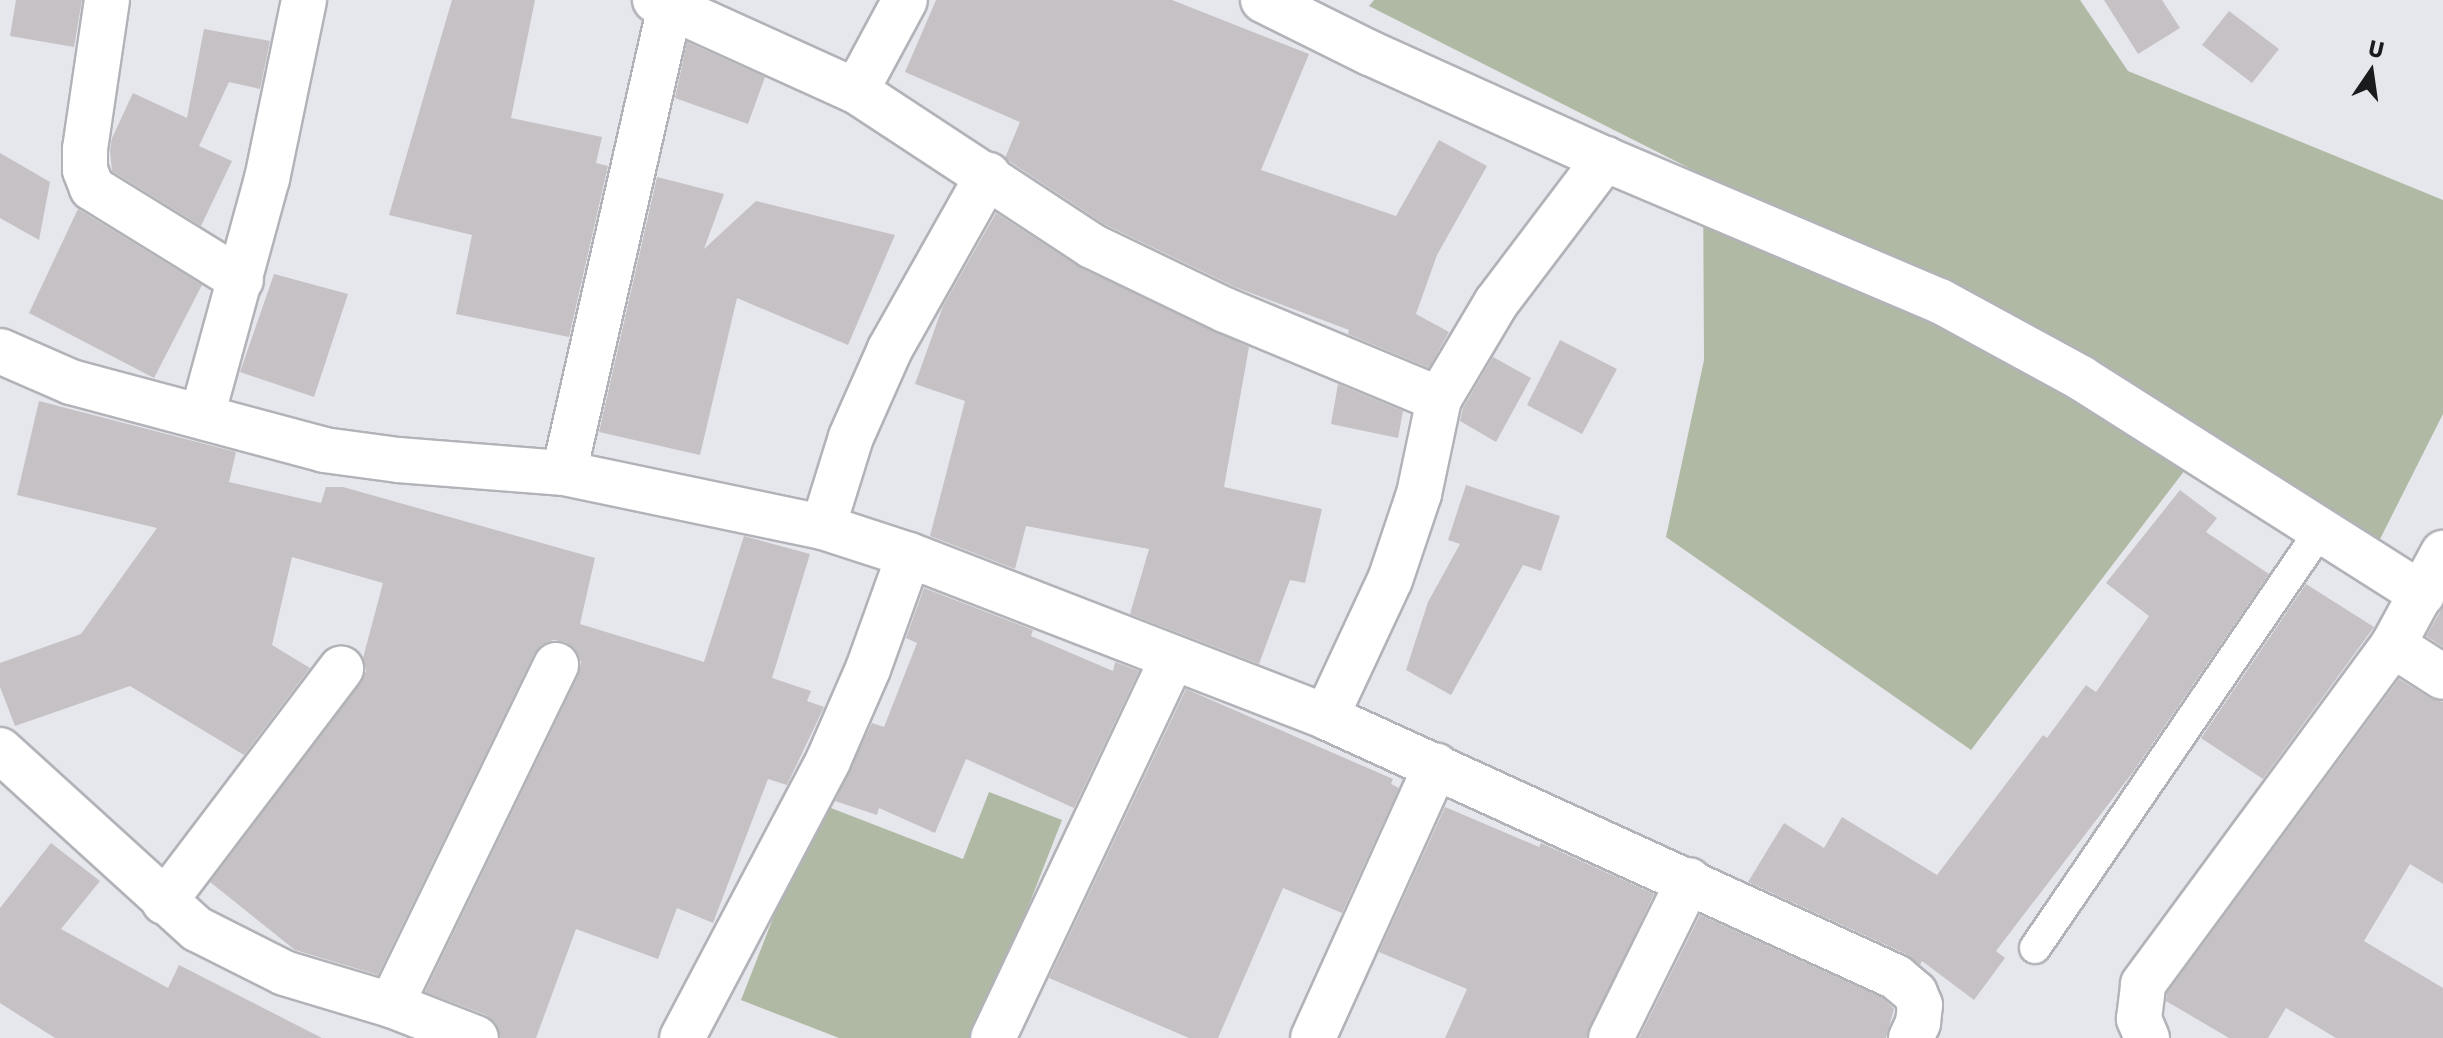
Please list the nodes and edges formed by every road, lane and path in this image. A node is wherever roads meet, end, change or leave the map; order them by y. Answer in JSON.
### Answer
{"nodes":[{"id":1,"x":107,"y":0,"type":"edge"},
{"id":2,"x":304,"y":0,"type":"edge"},
{"id":3,"x":905,"y":0,"type":"edge"},
{"id":4,"x":1263,"y":0,"type":"edge"},
{"id":5,"x":662,"y":2,"type":"edge"},
{"id":6,"x":856,"y":91,"type":"junction"},
{"id":7,"x":1605,"y":159,"type":"junction"},
{"id":8,"x":988,"y":175,"type":"junction"},
{"id":9,"x":241,"y":280,"type":"junction"},
{"id":10,"x":0,"y":351,"type":"edge"},
{"id":11,"x":1439,"y":399,"type":"junction"},
{"id":12,"x":202,"y":416,"type":"junction"},
{"id":13,"x":564,"y":473,"type":"junction"},
{"id":14,"x":823,"y":527,"type":"junction"},
{"id":15,"x":2320,"y":531,"type":"junction"},
{"id":16,"x":2443,"y":553,"type":"edge"},
{"id":17,"x":909,"y":555,"type":"junction"},
{"id":18,"x":2422,"y":594,"type":"junction"},
{"id":19,"x":2393,"y":645,"type":"junction"},
{"id":20,"x":1173,"y":658,"type":"junction"},
{"id":21,"x":556,"y":665,"type":"dead end"},
{"id":22,"x":341,"y":669,"type":"dead end"},
{"id":23,"x":2443,"y":677,"type":"edge"},
{"id":24,"x":1326,"y":717,"type":"junction"},
{"id":25,"x":0,"y":750,"type":"edge"},
{"id":26,"x":1436,"y":766,"type":"junction"},
{"id":27,"x":1689,"y":880,"type":"junction"},
{"id":28,"x":164,"y":902,"type":"junction"},
{"id":29,"x":2035,"y":948,"type":"dead end"},
{"id":30,"x":391,"y":1005,"type":"junction"},
{"id":31,"x":476,"y":1038,"type":"edge"},
{"id":32,"x":682,"y":1038,"type":"edge"},
{"id":33,"x":993,"y":1038,"type":"edge"},
{"id":34,"x":1313,"y":1038,"type":"edge"},
{"id":35,"x":1611,"y":1038,"type":"edge"},
{"id":36,"x":1911,"y":1038,"type":"edge"},
{"id":37,"x":2147,"y":1038,"type":"edge"}],
"edges":[{"from":1,"to":9,"type":"street"},
{"from":2,"to":9,"type":"street"},
{"from":3,"to":6,"type":"street"},
{"from":4,"to":7,"type":"street"},
{"from":5,"to":6,"type":"street"},
{"from":5,"to":13,"type":"street"},
{"from":6,"to":8,"type":"street"},
{"from":7,"to":11,"type":"street"},
{"from":7,"to":15,"type":"street"},
{"from":8,"to":11,"type":"street"},
{"from":8,"to":14,"type":"street"},
{"from":9,"to":12,"type":"street"},
{"from":10,"to":12,"type":"street"},
{"from":11,"to":24,"type":"street"},
{"from":12,"to":13,"type":"street"},
{"from":13,"to":14,"type":"street"},
{"from":14,"to":17,"type":"street"},
{"from":15,"to":18,"type":"street"},
{"from":15,"to":29,"type":"lane"},
{"from":16,"to":18,"type":"street"},
{"from":17,"to":20,"type":"street"},
{"from":17,"to":32,"type":"street"},
{"from":18,"to":19,"type":"street"},
{"from":19,"to":23,"type":"street"},
{"from":19,"to":37,"type":"street"},
{"from":20,"to":24,"type":"street"},
{"from":20,"to":33,"type":"street"},
{"from":21,"to":30,"type":"street"},
{"from":22,"to":28,"type":"street"},
{"from":24,"to":26,"type":"street"},
{"from":25,"to":28,"type":"street"},
{"from":26,"to":27,"type":"street"},
{"from":26,"to":34,"type":"street"},
{"from":27,"to":35,"type":"street"},
{"from":27,"to":36,"type":"street"},
{"from":28,"to":30,"type":"street"},
{"from":30,"to":31,"type":"street"}]}
